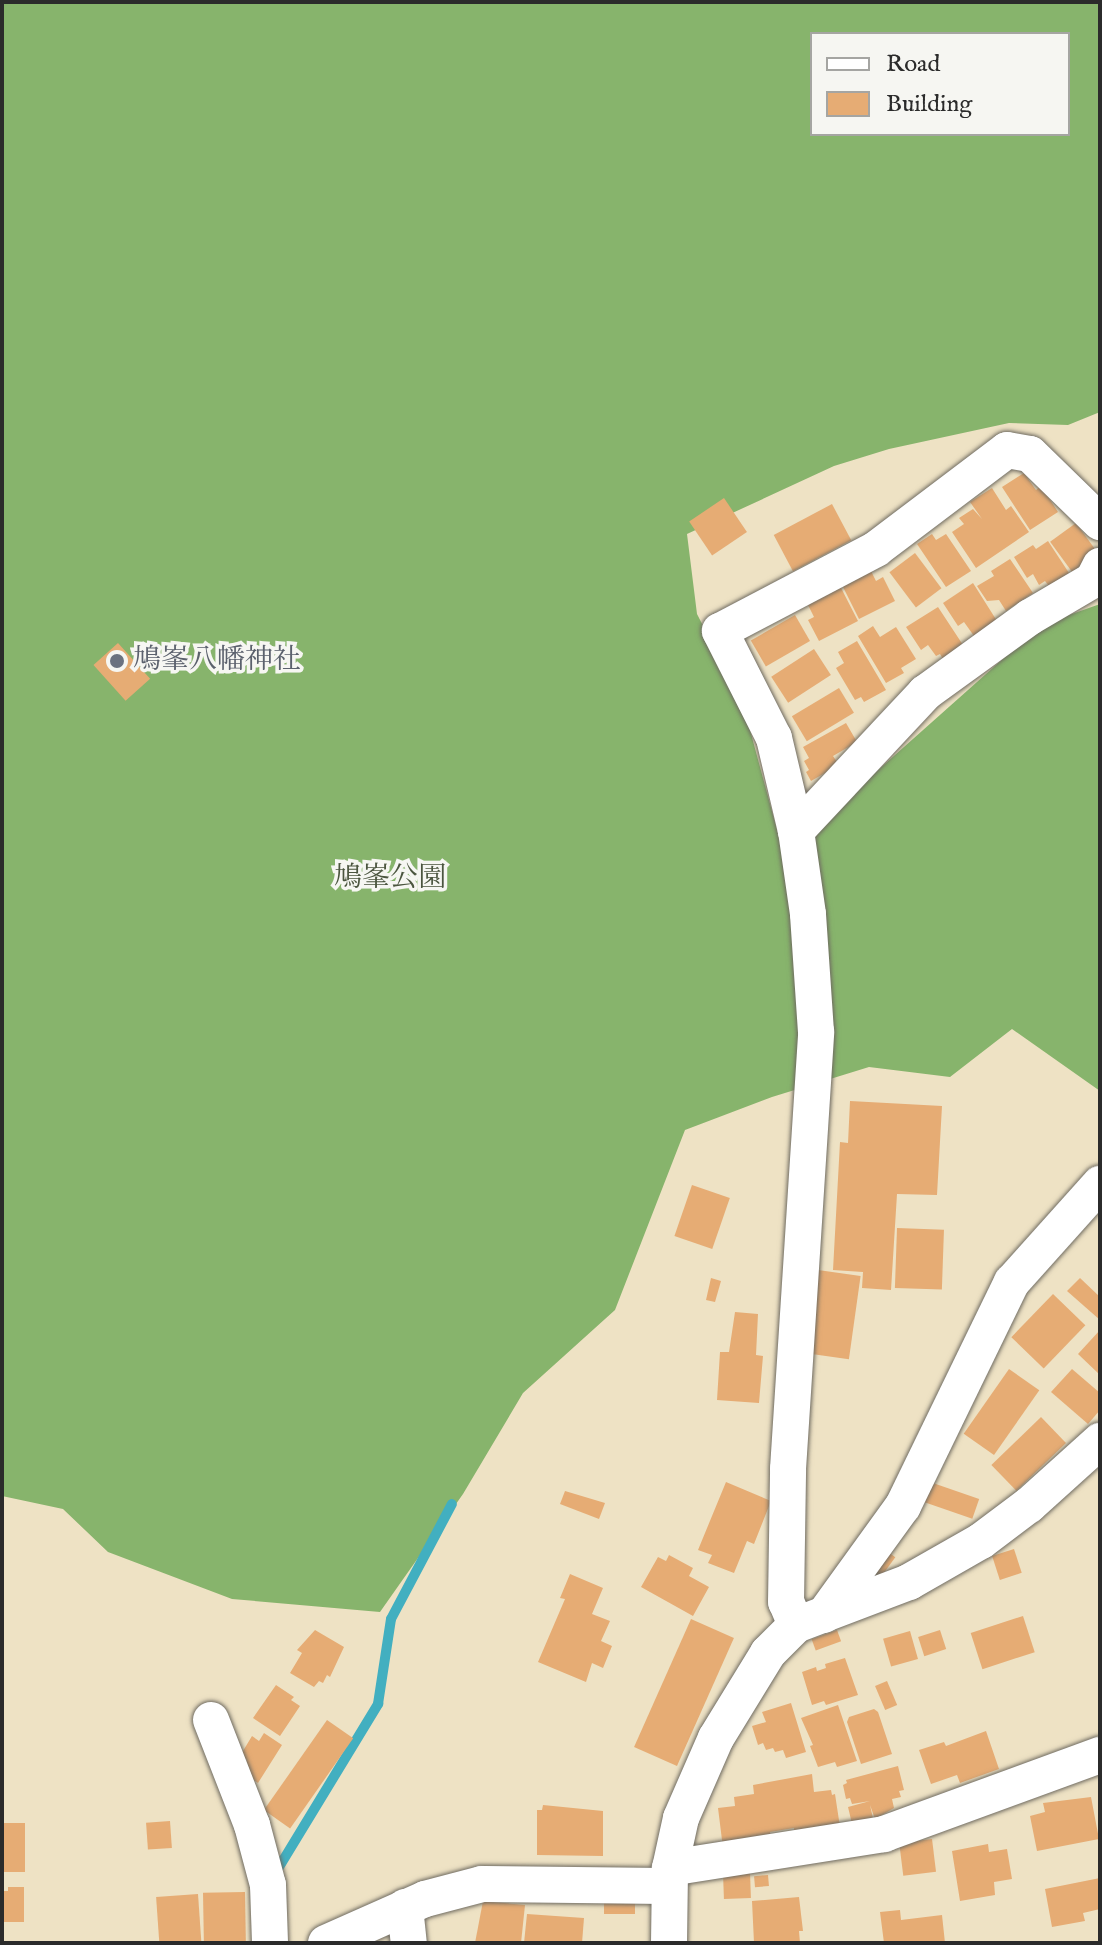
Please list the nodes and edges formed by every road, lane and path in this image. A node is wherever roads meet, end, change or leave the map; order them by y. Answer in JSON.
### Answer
{"nodes":[{"id":1,"x":1100,"y":522,"type":"edge"},
{"id":2,"x":1100,"y":566,"type":"edge"},
{"id":3,"x":796,"y":831,"type":"junction"},
{"id":4,"x":1100,"y":1184,"type":"edge"},
{"id":5,"x":1100,"y":1441,"type":"edge"},
{"id":6,"x":810,"y":1620,"type":"junction"},
{"id":7,"x":211,"y":1720,"type":"dead end"},
{"id":8,"x":1100,"y":1755,"type":"edge"},
{"id":9,"x":670,"y":1877,"type":"junction"},
{"id":10,"x":405,"y":1907,"type":"junction"},
{"id":11,"x":270,"y":1943,"type":"edge"},
{"id":12,"x":326,"y":1943,"type":"edge"},
{"id":13,"x":409,"y":1943,"type":"edge"},
{"id":14,"x":669,"y":1943,"type":"edge"}],
"edges":[{"from":1,"to":3,"type":"street"},
{"from":2,"to":3,"type":"street"},
{"from":3,"to":6,"type":"street"},
{"from":4,"to":6,"type":"street"},
{"from":5,"to":6,"type":"street"},
{"from":6,"to":9,"type":"street"},
{"from":7,"to":11,"type":"street"},
{"from":8,"to":9,"type":"street"},
{"from":9,"to":10,"type":"street"},
{"from":9,"to":14,"type":"street"},
{"from":10,"to":12,"type":"street"},
{"from":10,"to":13,"type":"street"}]}
